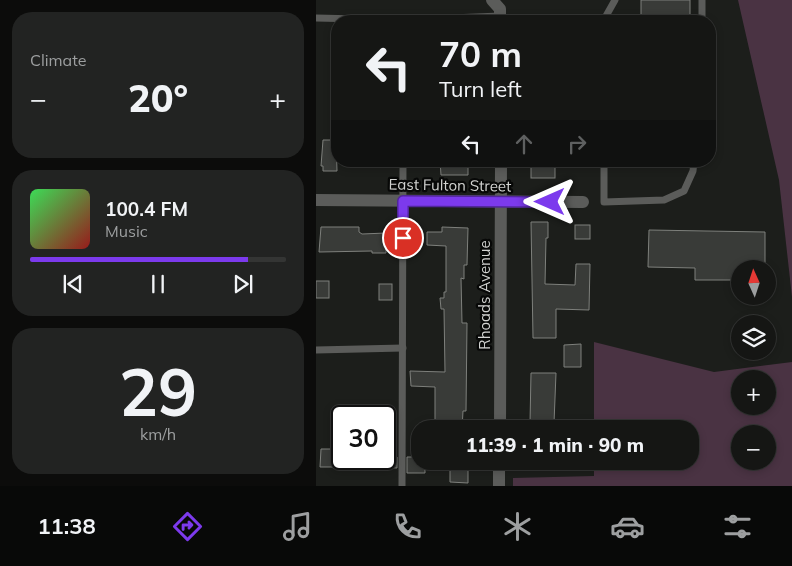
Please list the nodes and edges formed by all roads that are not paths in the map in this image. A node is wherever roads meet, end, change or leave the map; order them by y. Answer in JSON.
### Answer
{"nodes":[{"id":1,"x":492,"y":0,"type":"edge"},
{"id":2,"x":615,"y":0,"type":"edge"},
{"id":3,"x":702,"y":0,"type":"edge"},
{"id":4,"x":500,"y":15,"type":"edge"},
{"id":5,"x":607,"y":15,"type":"edge"},
{"id":6,"x":702,"y":15,"type":"edge"},
{"id":7,"x":316,"y":18,"type":"edge"},
{"id":8,"x":331,"y":19,"type":"edge"},
{"id":9,"x":403,"y":167,"type":"edge"},
{"id":10,"x":501,"y":167,"type":"edge"},
{"id":11,"x":604,"y":167,"type":"edge"},
{"id":12,"x":693,"y":167,"type":"edge"},
{"id":13,"x":316,"y":200,"type":"edge"},
{"id":14,"x":403,"y":201,"type":"junction"},
{"id":15,"x":501,"y":202,"type":"junction"},
{"id":16,"x":583,"y":202,"type":"dead end"},
{"id":17,"x":403,"y":348,"type":"junction"},
{"id":18,"x":316,"y":350,"type":"edge"},
{"id":19,"x":500,"y":420,"type":"edge"},
{"id":20,"x":499,"y":470,"type":"edge"},
{"id":21,"x":402,"y":486,"type":"edge"},
{"id":22,"x":499,"y":486,"type":"edge"}],
"edges":[{"from":1,"to":4,"type":"street"},
{"from":2,"to":5,"type":"lane"},
{"from":3,"to":6,"type":"lane"},
{"from":7,"to":8,"type":"lane"},
{"from":9,"to":14,"type":"lane"},
{"from":10,"to":15,"type":"street","name":"Rhoads Avenue"},
{"from":11,"to":12,"type":"lane"},
{"from":13,"to":14,"type":"street","name":"East Fulton Street"},
{"from":14,"to":15,"type":"street","name":"East Fulton Street"},
{"from":14,"to":17,"type":"lane"},
{"from":15,"to":16,"type":"street","name":"East Fulton Street"},
{"from":15,"to":19,"type":"street","name":"Rhoads Avenue"},
{"from":17,"to":18,"type":"lane"},
{"from":17,"to":21,"type":"lane"},
{"from":20,"to":22,"type":"street"}]}
